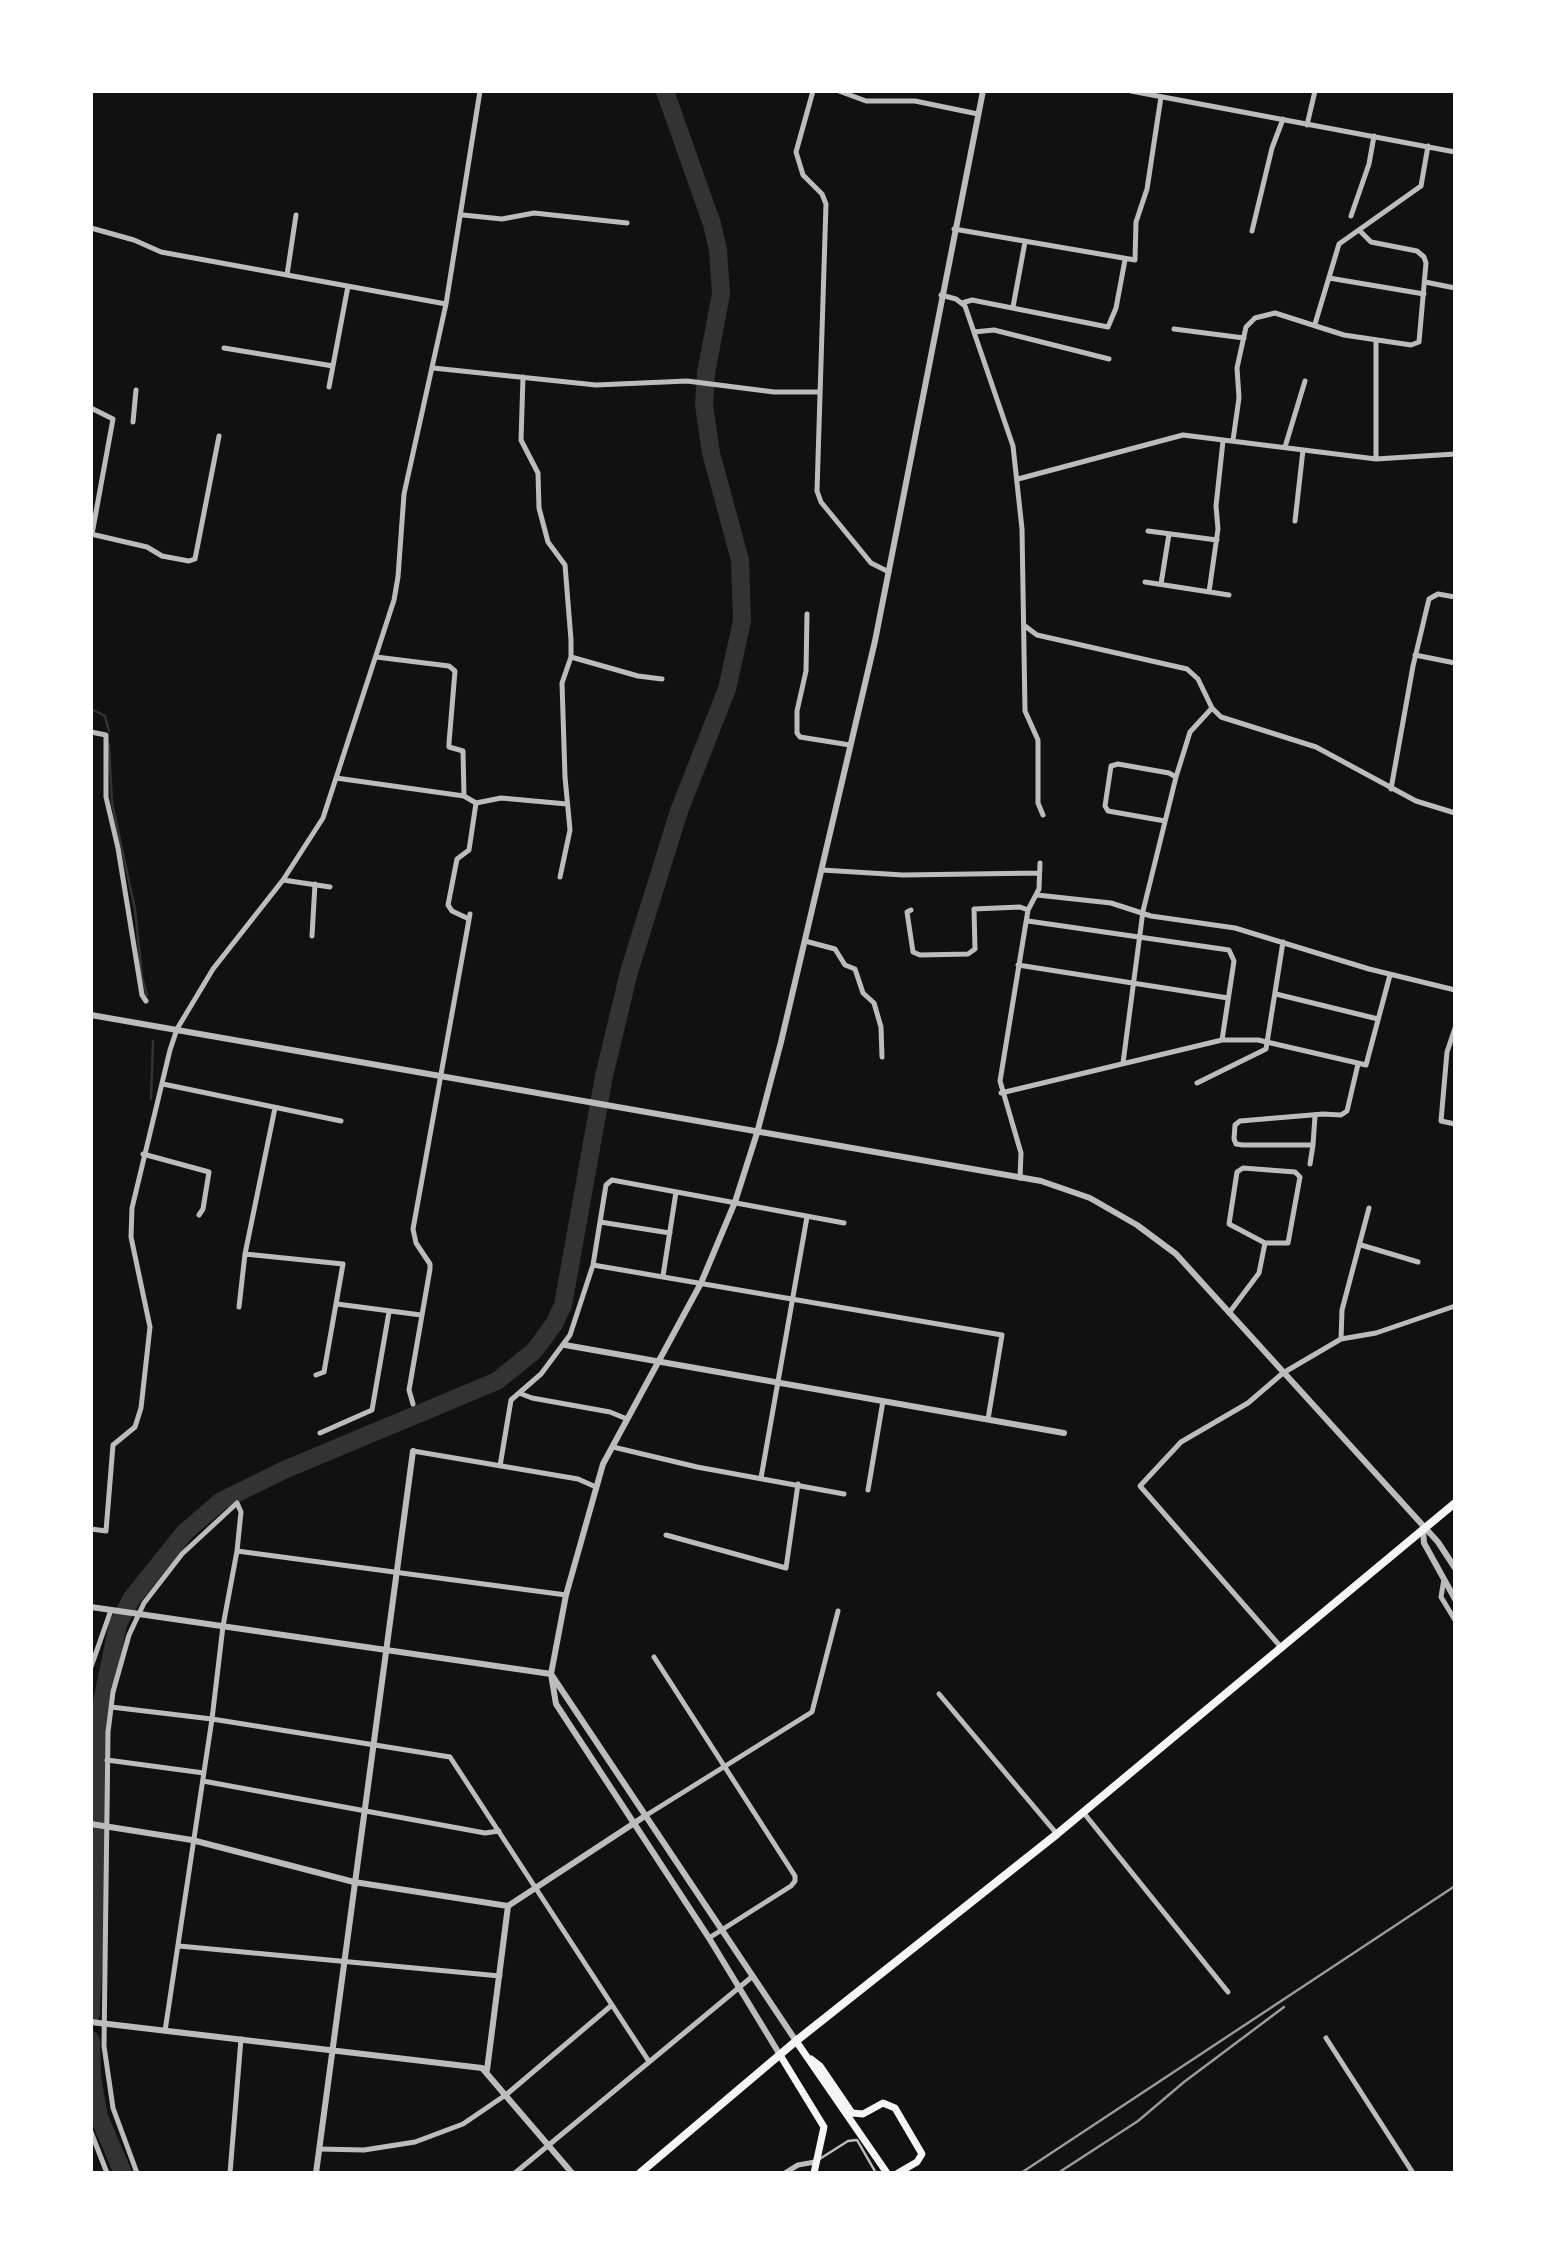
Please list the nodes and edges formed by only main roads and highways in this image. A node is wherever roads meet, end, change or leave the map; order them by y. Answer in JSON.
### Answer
{"nodes":[{"id":1,"x":1455,"y":1503,"type":"edge"},
{"id":2,"x":796,"y":2041,"type":"junction"},
{"id":3,"x":780,"y":2055,"type":"junction"},
{"id":4,"x":811,"y":2059,"type":"junction"},
{"id":5,"x":640,"y":2173,"type":"edge"},
{"id":6,"x":814,"y":2173,"type":"edge"},
{"id":7,"x":887,"y":2173,"type":"edge"},
{"id":8,"x":898,"y":2173,"type":"edge"}],
"edges":[{"from":1,"to":2,"type":"main road"},
{"from":2,"to":3,"type":"main road"},
{"from":2,"to":4,"type":"main road"},
{"from":3,"to":5,"type":"main road"},
{"from":3,"to":6,"type":"main road"},
{"from":4,"to":7,"type":"main road"},
{"from":4,"to":8,"type":"main road"}]}
